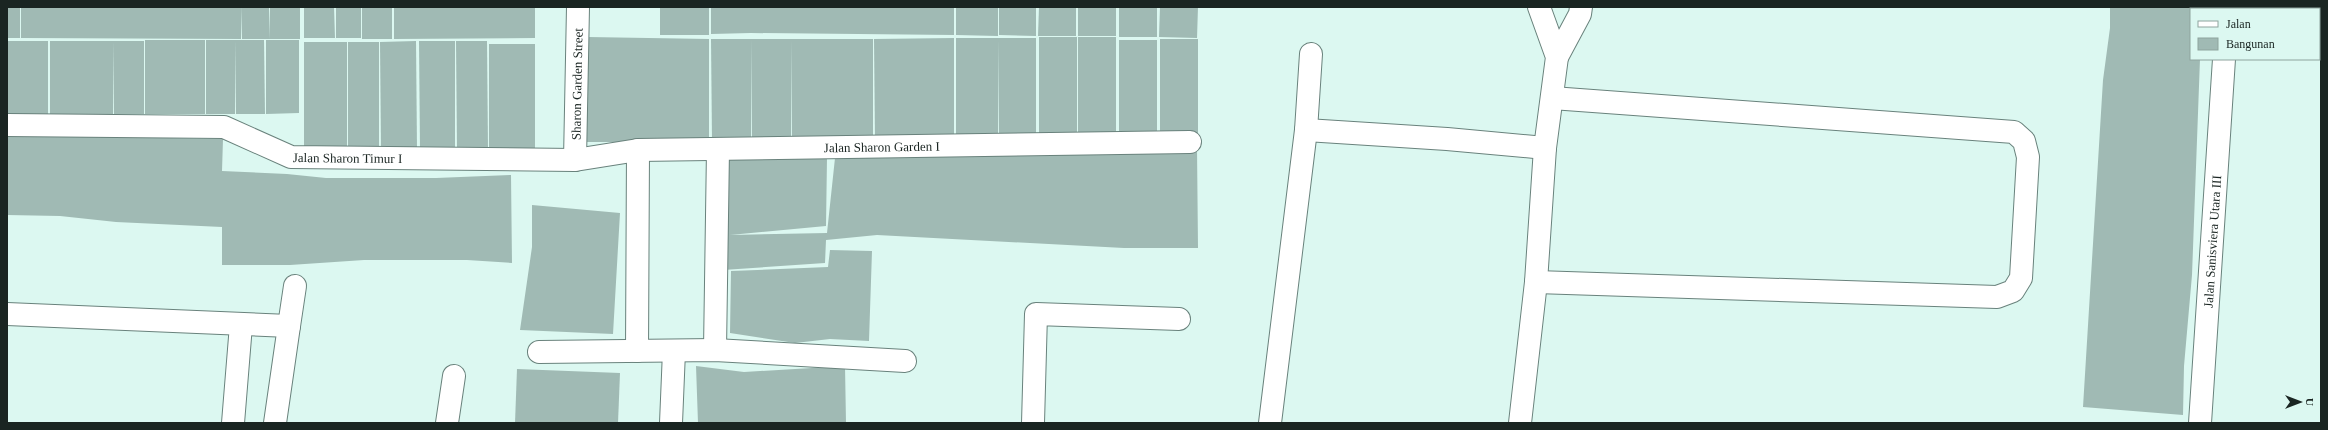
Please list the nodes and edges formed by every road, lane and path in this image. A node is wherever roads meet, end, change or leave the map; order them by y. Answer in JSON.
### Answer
{"nodes":[{"id":1,"x":578,"y":7,"type":"edge"},
{"id":2,"x":1539,"y":7,"type":"edge"},
{"id":3,"x":1581,"y":7,"type":"edge"},
{"id":4,"x":1311,"y":54,"type":"dead end"},
{"id":5,"x":1557,"y":57,"type":"junction"},
{"id":6,"x":2224,"y":60,"type":"edge"},
{"id":7,"x":1552,"y":98,"type":"junction"},
{"id":8,"x":7,"y":125,"type":"edge"},
{"id":9,"x":1306,"y":130,"type":"junction"},
{"id":10,"x":1190,"y":142,"type":"dead end"},
{"id":11,"x":1546,"y":148,"type":"junction"},
{"id":12,"x":718,"y":149,"type":"junction"},
{"id":13,"x":638,"y":150,"type":"junction"},
{"id":14,"x":575,"y":160,"type":"junction"},
{"id":15,"x":1536,"y":282,"type":"junction"},
{"id":16,"x":295,"y":286,"type":"dead end"},
{"id":17,"x":7,"y":314,"type":"edge"},
{"id":18,"x":1179,"y":319,"type":"dead end"},
{"id":19,"x":241,"y":325,"type":"junction"},
{"id":20,"x":289,"y":326,"type":"junction"},
{"id":21,"x":674,"y":350,"type":"junction"},
{"id":22,"x":715,"y":350,"type":"junction"},
{"id":23,"x":636,"y":351,"type":"junction"},
{"id":24,"x":540,"y":352,"type":"dead end"},
{"id":25,"x":904,"y":361,"type":"dead end"},
{"id":26,"x":454,"y":376,"type":"dead end"},
{"id":27,"x":233,"y":423,"type":"edge"},
{"id":28,"x":275,"y":423,"type":"edge"},
{"id":29,"x":447,"y":423,"type":"edge"},
{"id":30,"x":671,"y":423,"type":"edge"},
{"id":31,"x":1033,"y":423,"type":"edge"},
{"id":32,"x":1270,"y":423,"type":"edge"},
{"id":33,"x":1520,"y":423,"type":"edge"},
{"id":34,"x":2200,"y":423,"type":"edge"}],
"edges":[{"from":1,"to":14,"type":"street","name":"Sharon Garden Street"},
{"from":2,"to":5,"type":"street"},
{"from":3,"to":5,"type":"street"},
{"from":4,"to":9,"type":"street"},
{"from":5,"to":7,"type":"street"},
{"from":6,"to":34,"type":"street","name":"Jalan Sanisviera Utara III"},
{"from":7,"to":11,"type":"street"},
{"from":7,"to":15,"type":"street"},
{"from":8,"to":14,"type":"street","name":"Jalan Sharon Timur I"},
{"from":9,"to":11,"type":"street"},
{"from":9,"to":32,"type":"street"},
{"from":10,"to":12,"type":"street","name":"Jalan Sharon Garden I"},
{"from":11,"to":15,"type":"street"},
{"from":12,"to":13,"type":"street","name":"Jalan Sharon Garden I"},
{"from":12,"to":22,"type":"street"},
{"from":13,"to":14,"type":"street","name":"Jalan Sharon Garden I"},
{"from":13,"to":23,"type":"street"},
{"from":15,"to":33,"type":"street"},
{"from":16,"to":20,"type":"street"},
{"from":17,"to":19,"type":"street"},
{"from":18,"to":31,"type":"street"},
{"from":19,"to":20,"type":"street"},
{"from":19,"to":27,"type":"street"},
{"from":20,"to":28,"type":"street"},
{"from":21,"to":22,"type":"street"},
{"from":21,"to":23,"type":"street"},
{"from":21,"to":30,"type":"street"},
{"from":22,"to":25,"type":"street"},
{"from":23,"to":24,"type":"street"},
{"from":26,"to":29,"type":"street"}]}
